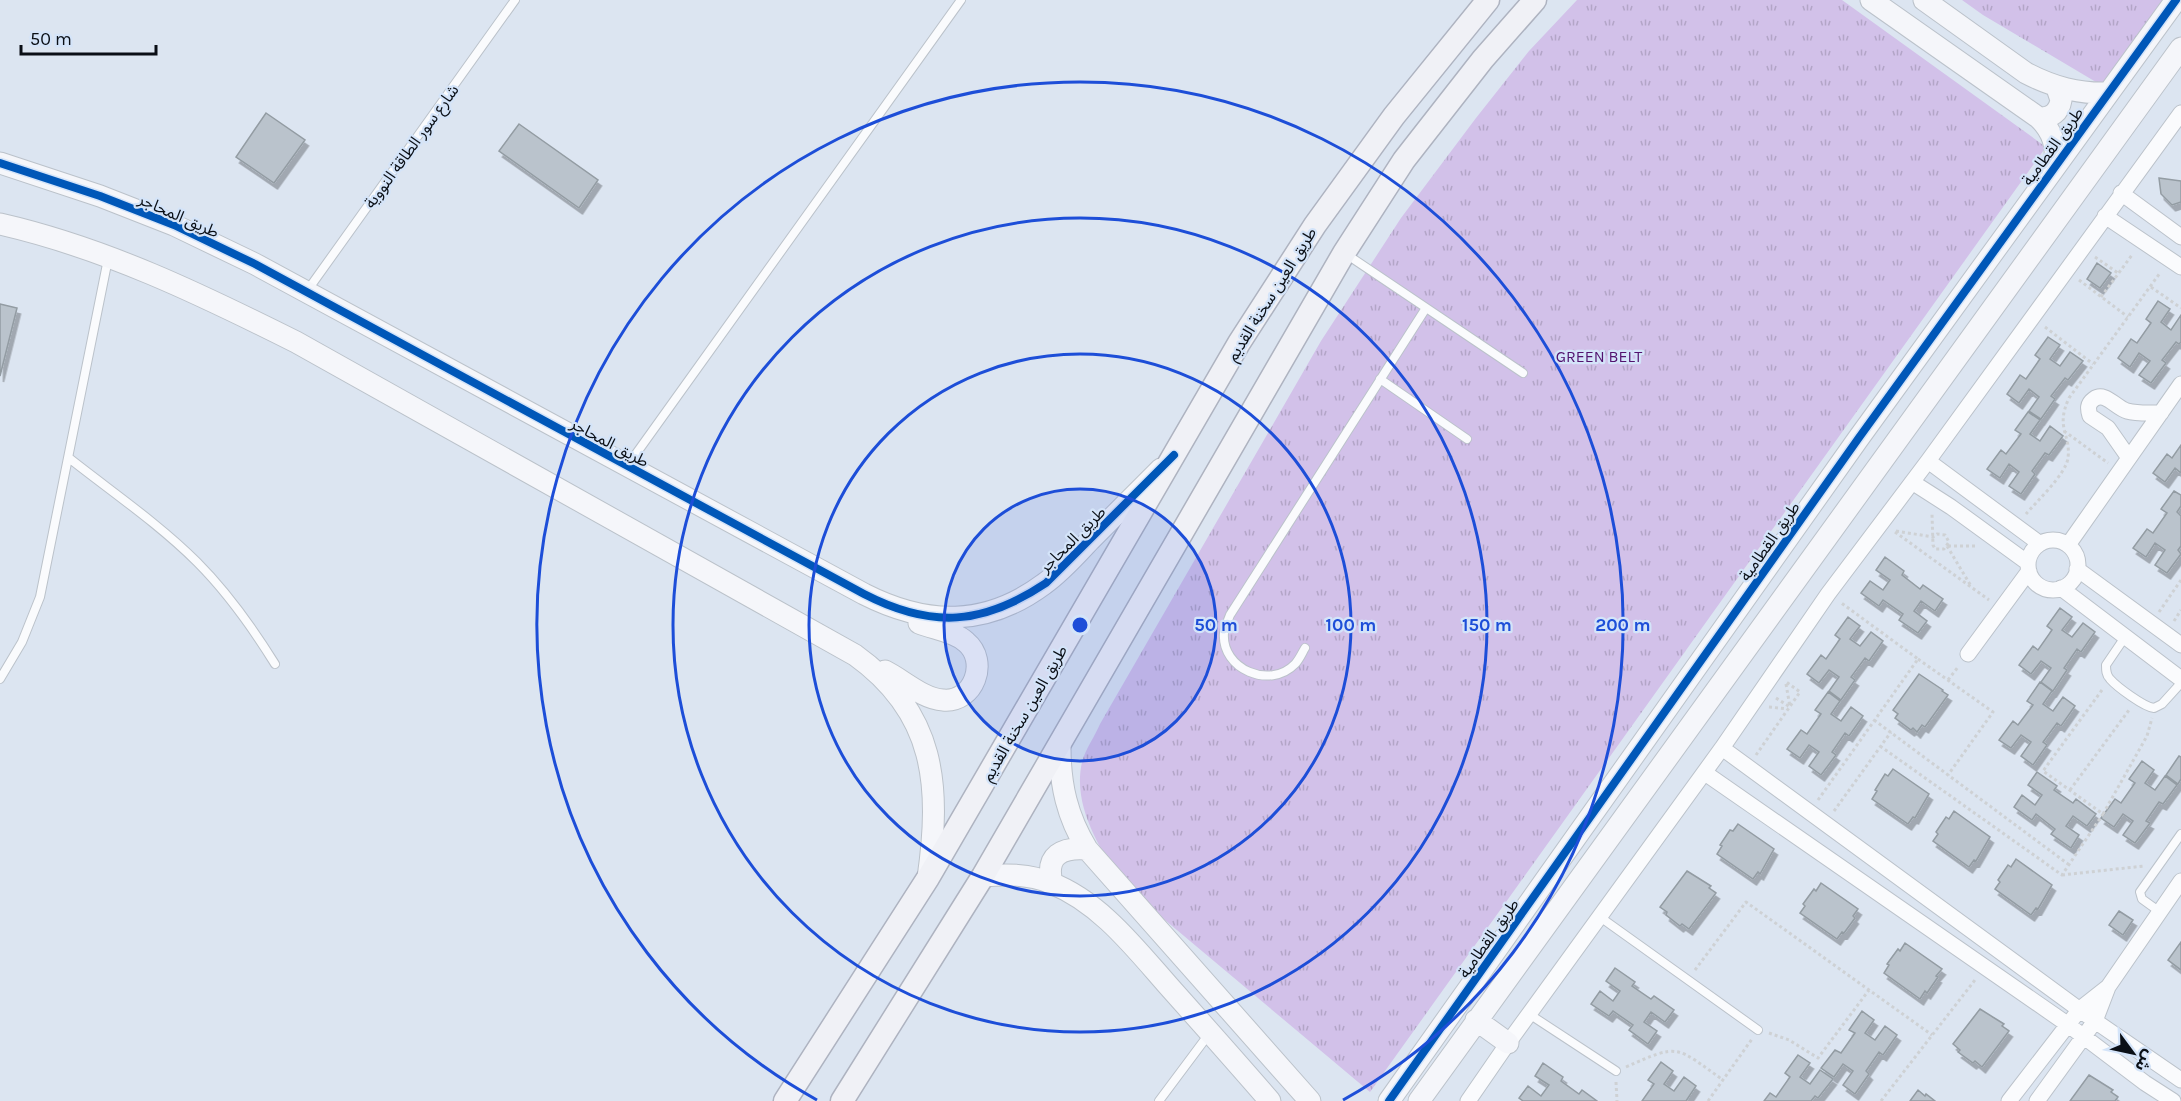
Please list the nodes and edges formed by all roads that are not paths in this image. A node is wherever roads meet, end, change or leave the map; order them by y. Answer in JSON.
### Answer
{"nodes":[{"id":1,"x":515,"y":0,"type":"edge"},
{"id":2,"x":961,"y":0,"type":"edge"},
{"id":3,"x":1488,"y":0,"type":"edge"},
{"id":4,"x":1535,"y":0,"type":"edge"},
{"id":5,"x":1871,"y":0,"type":"edge"},
{"id":6,"x":1924,"y":0,"type":"edge"},
{"id":7,"x":2175,"y":0,"type":"edge"},
{"id":8,"x":2181,"y":48,"type":"edge"},
{"id":9,"x":2057,"y":88,"type":"junction"},
{"id":10,"x":2108,"y":93,"type":"junction"},
{"id":11,"x":2181,"y":113,"type":"edge"},
{"id":12,"x":2039,"y":118,"type":"junction"},
{"id":13,"x":0,"y":163,"type":"edge"},
{"id":14,"x":2054,"y":167,"type":"junction"},
{"id":15,"x":2121,"y":193,"type":"junction"},
{"id":16,"x":2105,"y":216,"type":"junction"},
{"id":17,"x":0,"y":224,"type":"edge"},
{"id":18,"x":2181,"y":237,"type":"edge"},
{"id":19,"x":1344,"y":253,"type":"junction"},
{"id":20,"x":108,"y":256,"type":"junction"},
{"id":21,"x":2181,"y":267,"type":"edge"},
{"id":22,"x":306,"y":292,"type":"junction"},
{"id":23,"x":1426,"y":308,"type":"junction"},
{"id":24,"x":1523,"y":373,"type":"dead end"},
{"id":25,"x":1380,"y":379,"type":"junction"},
{"id":26,"x":2181,"y":384,"type":"edge"},
{"id":27,"x":2161,"y":413,"type":"junction"},
{"id":28,"x":1467,"y":439,"type":"dead end"},
{"id":29,"x":1858,"y":439,"type":"junction"},
{"id":30,"x":1174,"y":455,"type":"junction"},
{"id":31,"x":69,"y":458,"type":"junction"},
{"id":32,"x":2129,"y":458,"type":"junction"},
{"id":33,"x":1884,"y":460,"type":"junction"},
{"id":34,"x":1928,"y":461,"type":"junction"},
{"id":35,"x":627,"y":466,"type":"junction"},
{"id":36,"x":1912,"y":482,"type":"junction"},
{"id":37,"x":2040,"y":543,"type":"junction"},
{"id":38,"x":2068,"y":545,"type":"junction"},
{"id":39,"x":2028,"y":567,"type":"junction"},
{"id":40,"x":2077,"y":569,"type":"junction"},
{"id":41,"x":2061,"y":588,"type":"junction"},
{"id":42,"x":889,"y":607,"type":"junction"},
{"id":43,"x":2125,"y":637,"type":"junction"},
{"id":44,"x":2181,"y":645,"type":"edge"},
{"id":45,"x":1305,"y":648,"type":"dead end"},
{"id":46,"x":1968,"y":654,"type":"dead end"},
{"id":47,"x":855,"y":656,"type":"junction"},
{"id":48,"x":275,"y":664,"type":"dead end"},
{"id":49,"x":0,"y":679,"type":"edge"},
{"id":50,"x":2181,"y":681,"type":"edge"},
{"id":51,"x":1060,"y":747,"type":"junction"},
{"id":52,"x":1722,"y":748,"type":"junction"},
{"id":53,"x":1705,"y":773,"type":"junction"},
{"id":54,"x":2181,"y":834,"type":"edge"},
{"id":55,"x":1087,"y":849,"type":"junction"},
{"id":56,"x":984,"y":876,"type":"junction"},
{"id":57,"x":928,"y":878,"type":"junction"},
{"id":58,"x":2181,"y":881,"type":"edge"},
{"id":59,"x":1052,"y":883,"type":"junction"},
{"id":60,"x":2160,"y":912,"type":"junction"},
{"id":61,"x":1600,"y":917,"type":"junction"},
{"id":62,"x":2108,"y":987,"type":"junction"},
{"id":63,"x":2080,"y":1009,"type":"junction"},
{"id":64,"x":1529,"y":1014,"type":"junction"},
{"id":65,"x":1476,"y":1020,"type":"junction"},
{"id":66,"x":2095,"y":1021,"type":"junction"},
{"id":67,"x":2067,"y":1024,"type":"junction"},
{"id":68,"x":1758,"y":1030,"type":"road end"},
{"id":69,"x":1210,"y":1032,"type":"junction"},
{"id":70,"x":2084,"y":1036,"type":"junction"},
{"id":71,"x":1508,"y":1043,"type":"junction"},
{"id":72,"x":1616,"y":1071,"type":"road end"},
{"id":73,"x":2181,"y":1080,"type":"edge"},
{"id":74,"x":785,"y":1101,"type":"edge"},
{"id":75,"x":842,"y":1101,"type":"edge"},
{"id":76,"x":1159,"y":1101,"type":"edge"},
{"id":77,"x":1270,"y":1101,"type":"edge"},
{"id":78,"x":1310,"y":1101,"type":"edge"},
{"id":79,"x":1389,"y":1101,"type":"edge"},
{"id":80,"x":1419,"y":1101,"type":"edge"},
{"id":81,"x":1468,"y":1101,"type":"edge"},
{"id":82,"x":2009,"y":1101,"type":"edge"},
{"id":83,"x":2037,"y":1101,"type":"edge"},
{"id":84,"x":2173,"y":1101,"type":"edge"}],
"edges":[{"from":1,"to":22,"type":"lane","name":"شارع سور الطاقة النووية"},
{"from":2,"to":35,"type":"lane"},
{"from":3,"to":30,"type":"main road","name":"طريق العين سخنة القديم"},
{"from":4,"to":19,"type":"main road"},
{"from":5,"to":12,"type":"street"},
{"from":6,"to":9,"type":"street"},
{"from":7,"to":10,"type":"street","name":"طريق القطامية"},
{"from":8,"to":33,"type":"street"},
{"from":9,"to":10,"type":"street"},
{"from":9,"to":12,"type":"street"},
{"from":10,"to":14,"type":"street","name":"طريق القطامية"},
{"from":11,"to":15,"type":"street"},
{"from":12,"to":14,"type":"street"},
{"from":13,"to":22,"type":"street","name":"طريق المحاجر"},
{"from":14,"to":29,"type":"street","name":"طريق القطامية"},
{"from":15,"to":16,"type":"street"},
{"from":15,"to":18,"type":"street"},
{"from":16,"to":21,"type":"street"},
{"from":16,"to":34,"type":"street"},
{"from":17,"to":20,"type":"street"},
{"from":19,"to":23,"type":"lane"},
{"from":19,"to":51,"type":"main road"},
{"from":20,"to":31,"type":"lane"},
{"from":20,"to":47,"type":"street"},
{"from":22,"to":35,"type":"street","name":"طريق المحاجر"},
{"from":23,"to":24,"type":"lane"},
{"from":23,"to":25,"type":"lane"},
{"from":25,"to":28,"type":"lane"},
{"from":25,"to":45,"type":"lane"},
{"from":26,"to":27,"type":"street"},
{"from":27,"to":32,"type":"street"},
{"from":27,"to":32,"type":"street"},
{"from":29,"to":33,"type":"street"},
{"from":29,"to":79,"type":"street","name":"طريق القطامية"},
{"from":30,"to":42,"type":"street","name":"طريق المحاجر"},
{"from":30,"to":57,"type":"main road","name":"طريق العين سخنة القديم"},
{"from":31,"to":48,"type":"lane"},
{"from":31,"to":49,"type":"lane"},
{"from":32,"to":38,"type":"street"},
{"from":33,"to":65,"type":"street"},
{"from":34,"to":36,"type":"street"},
{"from":34,"to":37,"type":"street"},
{"from":35,"to":42,"type":"street","name":"طريق المحاجر"},
{"from":36,"to":39,"type":"street"},
{"from":36,"to":52,"type":"street"},
{"from":37,"to":38,"type":"street"},
{"from":37,"to":39,"type":"street"},
{"from":38,"to":40,"type":"street"},
{"from":39,"to":41,"type":"street"},
{"from":39,"to":46,"type":"street"},
{"from":40,"to":41,"type":"street"},
{"from":40,"to":44,"type":"street"},
{"from":41,"to":43,"type":"street"},
{"from":42,"to":47,"type":"street"},
{"from":43,"to":50,"type":"street"},
{"from":43,"to":50,"type":"lane"},
{"from":47,"to":57,"type":"street"},
{"from":51,"to":55,"type":"street"},
{"from":51,"to":56,"type":"main road"},
{"from":52,"to":53,"type":"street"},
{"from":52,"to":63,"type":"street"},
{"from":53,"to":61,"type":"street"},
{"from":53,"to":67,"type":"street"},
{"from":54,"to":60,"type":"lane"},
{"from":55,"to":59,"type":"street"},
{"from":55,"to":78,"type":"street"},
{"from":56,"to":59,"type":"street"},
{"from":56,"to":75,"type":"main road"},
{"from":57,"to":74,"type":"main road","name":"طريق العين سخنة القديم"},
{"from":58,"to":60,"type":"street"},
{"from":59,"to":69,"type":"street"},
{"from":60,"to":62,"type":"street"},
{"from":61,"to":64,"type":"street"},
{"from":61,"to":68,"type":"lane"},
{"from":62,"to":63,"type":"street"},
{"from":62,"to":66,"type":"street"},
{"from":63,"to":66,"type":"street"},
{"from":63,"to":67,"type":"street"},
{"from":64,"to":71,"type":"street"},
{"from":64,"to":72,"type":"lane"},
{"from":65,"to":71,"type":"street"},
{"from":65,"to":80,"type":"street"},
{"from":66,"to":70,"type":"street"},
{"from":66,"to":73,"type":"street"},
{"from":67,"to":70,"type":"street"},
{"from":67,"to":82,"type":"street"},
{"from":69,"to":76,"type":"lane"},
{"from":69,"to":77,"type":"street"},
{"from":70,"to":83,"type":"street"},
{"from":70,"to":84,"type":"street"},
{"from":71,"to":81,"type":"street"}]}
